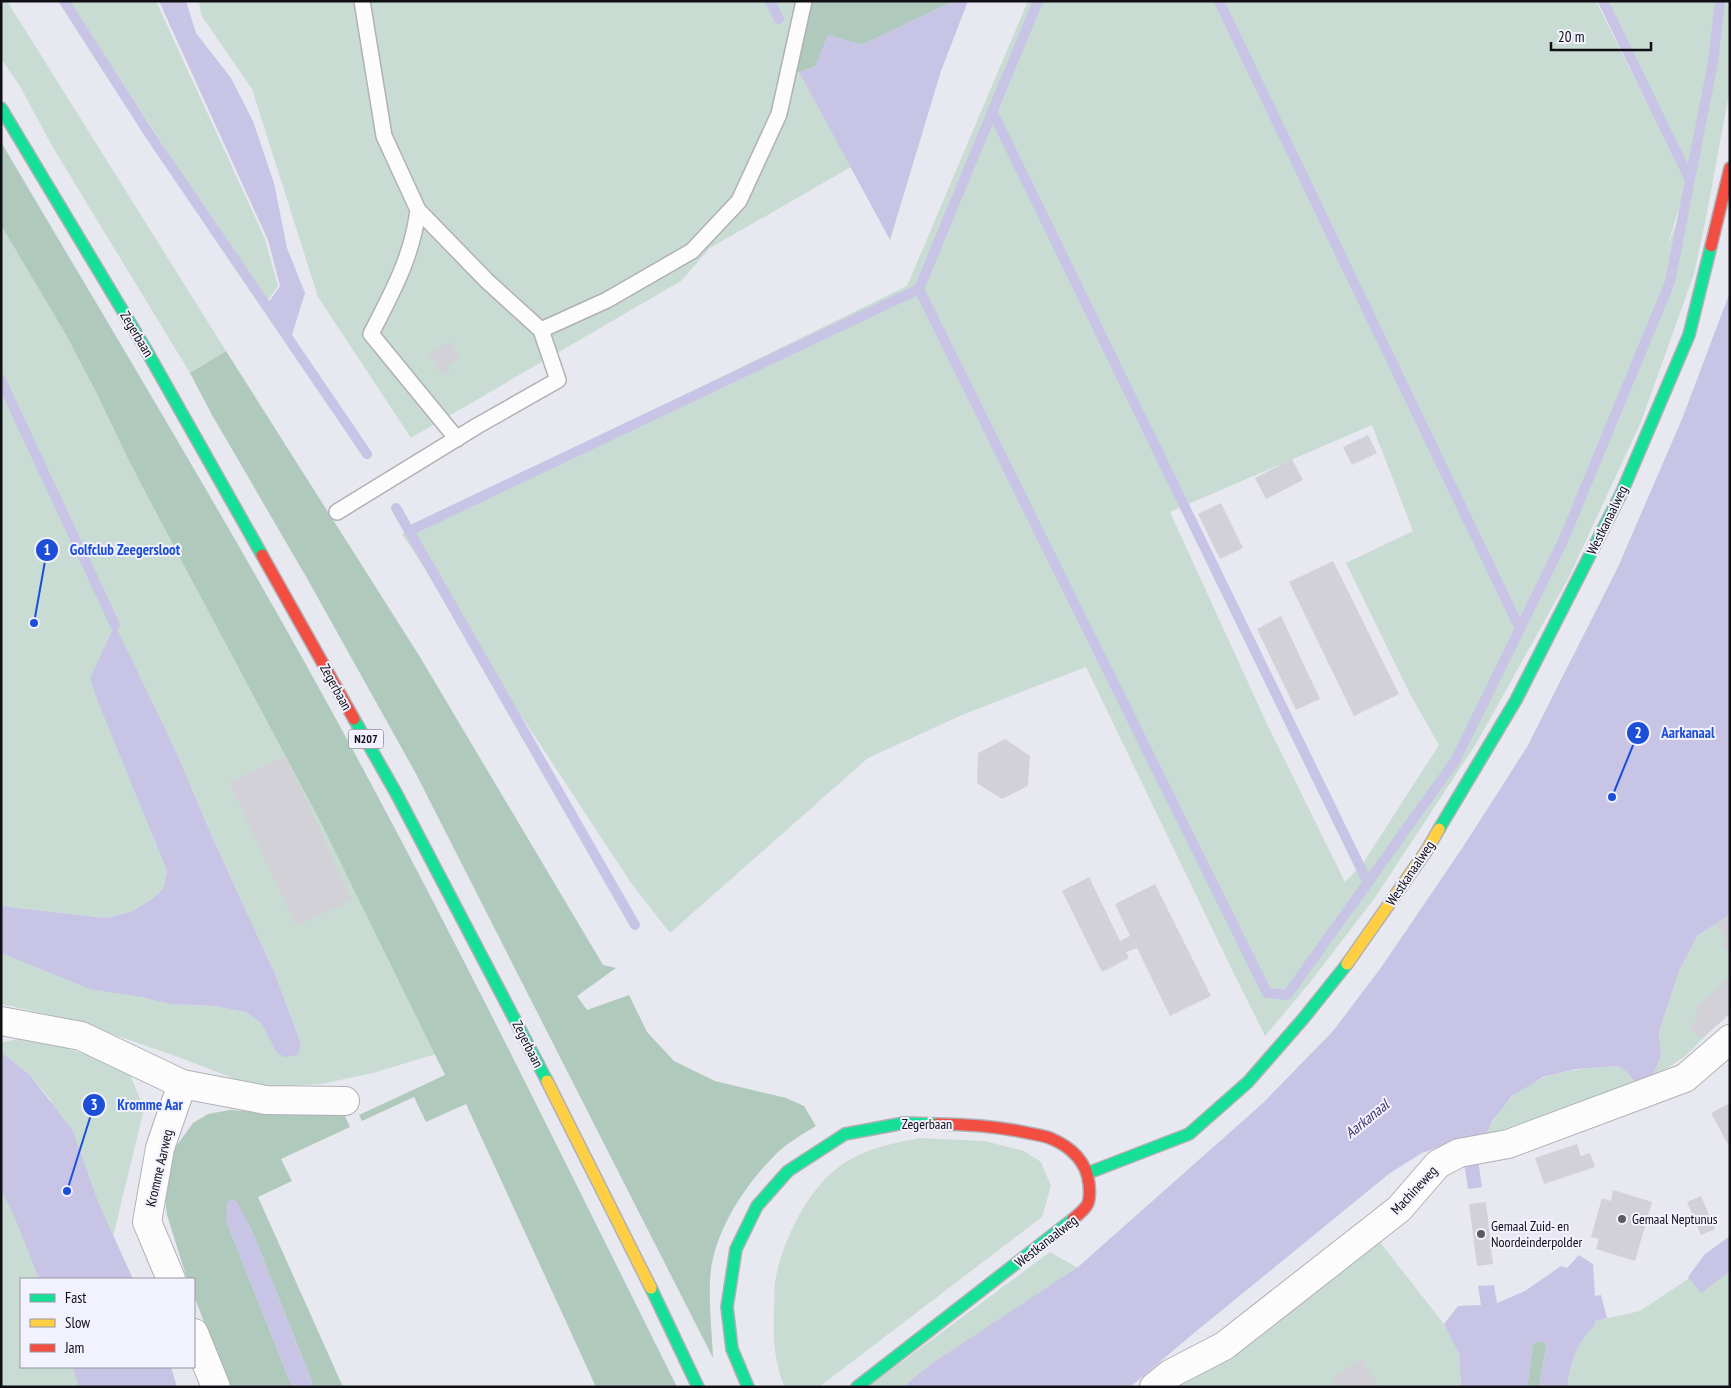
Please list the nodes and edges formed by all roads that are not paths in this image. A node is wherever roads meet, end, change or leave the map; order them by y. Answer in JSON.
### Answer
{"nodes":[{"id":1,"x":362,"y":1,"type":"edge"},
{"id":2,"x":804,"y":1,"type":"edge"},
{"id":3,"x":1,"y":108,"type":"edge"},
{"id":4,"x":1730,"y":168,"type":"edge"},
{"id":5,"x":418,"y":210,"type":"junction"},
{"id":6,"x":541,"y":330,"type":"junction"},
{"id":7,"x":457,"y":439,"type":"junction"},
{"id":8,"x":337,"y":512,"type":"dead end"},
{"id":9,"x":1,"y":1021,"type":"edge"},
{"id":10,"x":1730,"y":1039,"type":"edge"},
{"id":11,"x":182,"y":1084,"type":"junction"},
{"id":12,"x":346,"y":1101,"type":"dead end"},
{"id":13,"x":1088,"y":1173,"type":"junction"},
{"id":14,"x":171,"y":1278,"type":"edge"},
{"id":15,"x":195,"y":1335,"type":"edge"},
{"id":16,"x":216,"y":1387,"type":"edge"},
{"id":17,"x":698,"y":1387,"type":"edge"},
{"id":18,"x":748,"y":1387,"type":"edge"},
{"id":19,"x":856,"y":1387,"type":"edge"},
{"id":20,"x":1154,"y":1387,"type":"edge"}],
"edges":[{"from":1,"to":5,"type":"lane"},
{"from":2,"to":6,"type":"lane"},
{"from":3,"to":17,"type":"street","name":"Zegerbaan","number":"N207"},
{"from":4,"to":13,"type":"street","name":"Westkanaalweg"},
{"from":5,"to":6,"type":"lane"},
{"from":5,"to":7,"type":"lane"},
{"from":6,"to":7,"type":"lane"},
{"from":7,"to":8,"type":"lane"},
{"from":9,"to":11,"type":"street"},
{"from":10,"to":20,"type":"street","name":"Machineweg"},
{"from":11,"to":12,"type":"street"},
{"from":11,"to":14,"type":"street","name":"Kromme Aarweg"},
{"from":13,"to":18,"type":"street","name":"Zegerbaan"},
{"from":13,"to":19,"type":"street","name":"Westkanaalweg"},
{"from":15,"to":16,"type":"street"}]}
